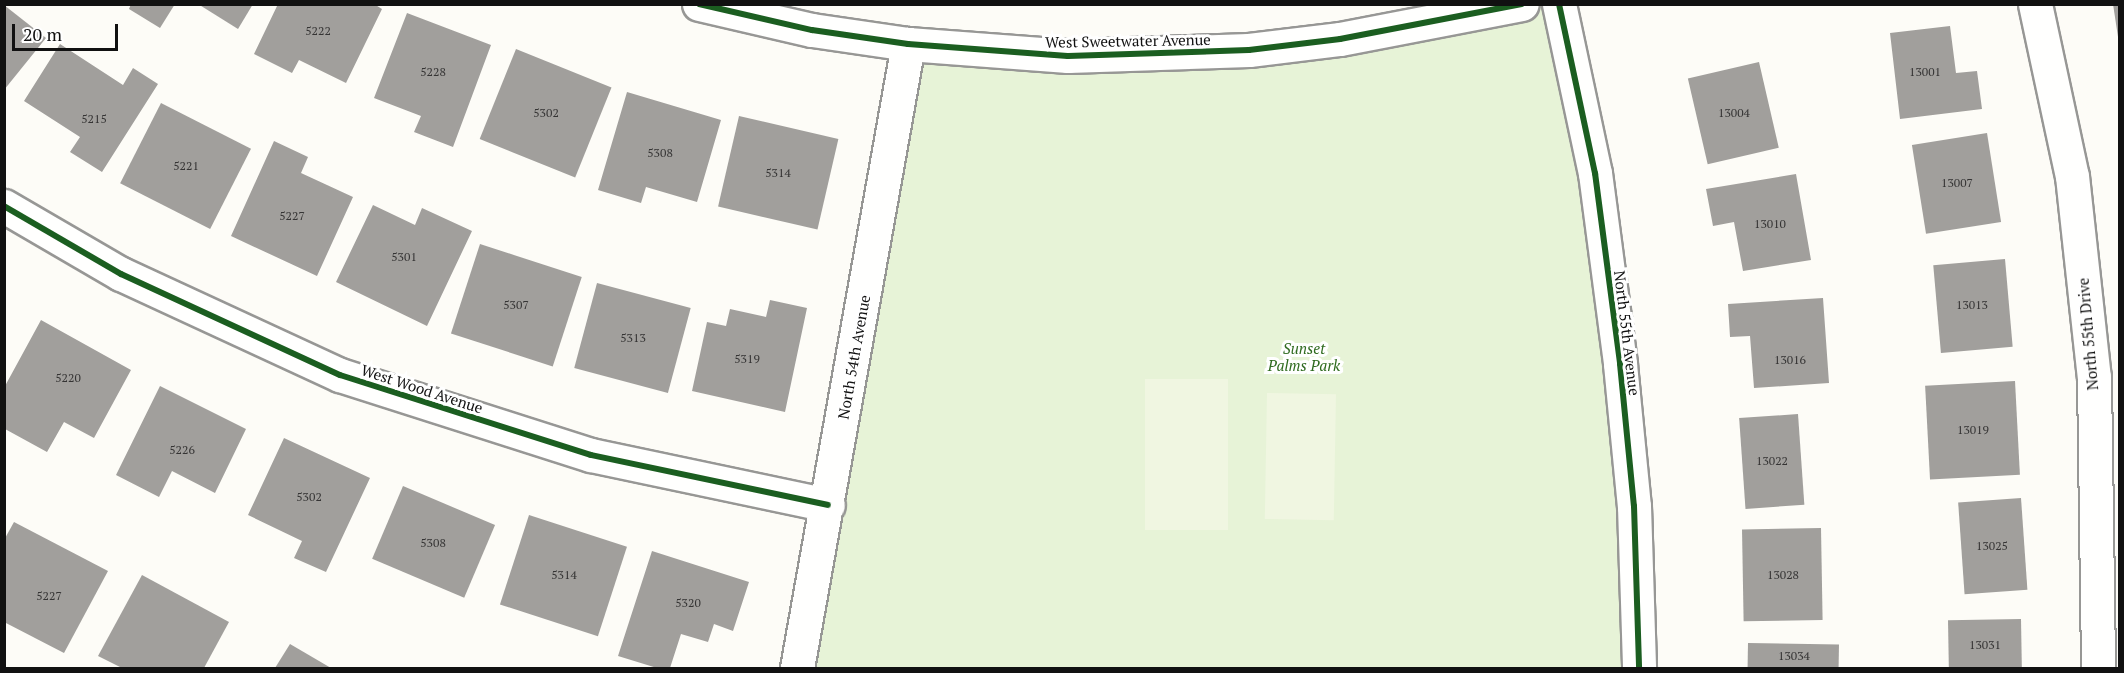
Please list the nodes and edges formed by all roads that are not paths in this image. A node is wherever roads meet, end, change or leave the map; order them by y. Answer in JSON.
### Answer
{"nodes":[{"id":1,"x":699,"y":4,"type":"edge"},
{"id":2,"x":1521,"y":4,"type":"edge"},
{"id":3,"x":1559,"y":4,"type":"edge"},
{"id":4,"x":2036,"y":4,"type":"edge"},
{"id":5,"x":908,"y":44,"type":"junction"},
{"id":6,"x":4,"y":206,"type":"edge"},
{"id":7,"x":2107,"y":375,"type":"edge"},
{"id":8,"x":828,"y":505,"type":"junction"},
{"id":9,"x":797,"y":669,"type":"edge"},
{"id":10,"x":1639,"y":669,"type":"edge"},
{"id":11,"x":2098,"y":669,"type":"edge"}],
"edges":[{"from":1,"to":5,"type":"street","name":"West Sweetwater Avenue"},
{"from":2,"to":5,"type":"street","name":"West Sweetwater Avenue"},
{"from":3,"to":10,"type":"street","name":"North 55th Avenue"},
{"from":4,"to":7,"type":"street","name":"North 55th Drive"},
{"from":5,"to":8,"type":"street","name":"North 54th Avenue"},
{"from":6,"to":8,"type":"street","name":"West Wood Avenue"},
{"from":7,"to":11,"type":"street","name":"North 55th Drive"},
{"from":8,"to":9,"type":"street","name":"North 54th Avenue"}]}
